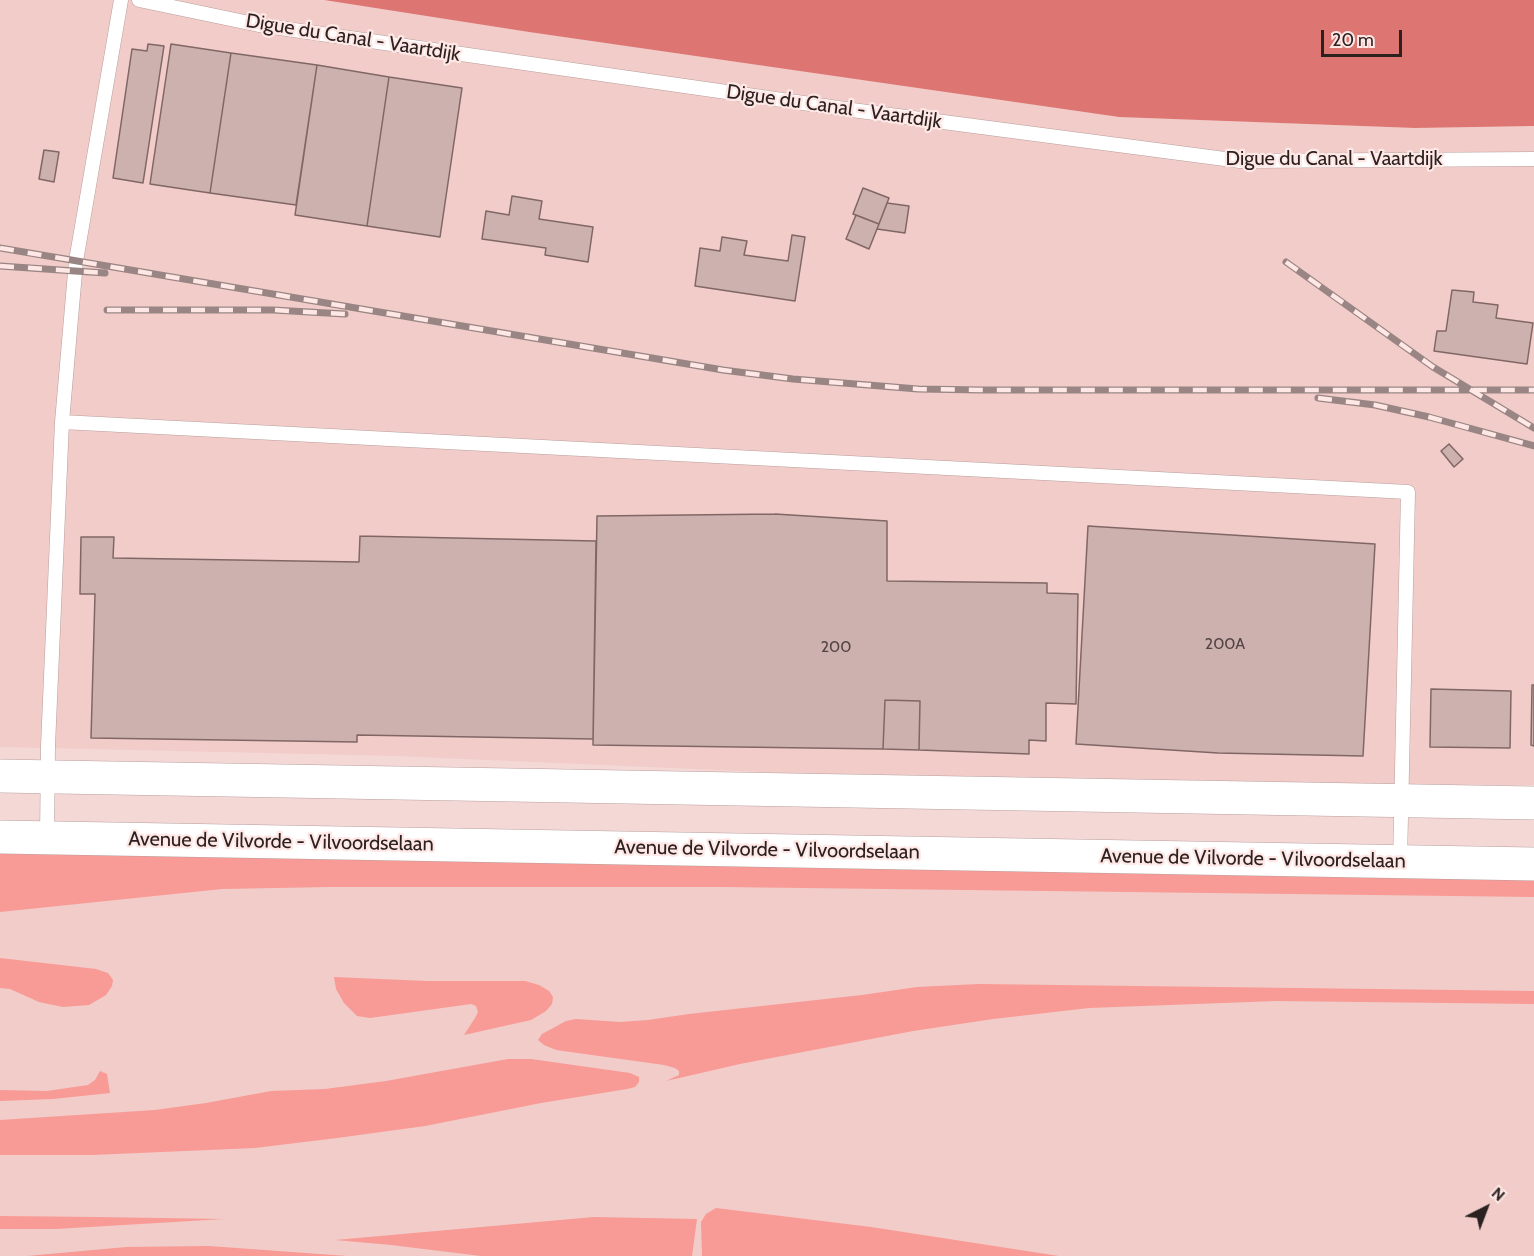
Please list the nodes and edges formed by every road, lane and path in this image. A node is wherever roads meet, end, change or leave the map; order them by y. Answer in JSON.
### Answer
{"nodes":[{"id":1,"x":121,"y":0,"type":"edge"},
{"id":2,"x":139,"y":0,"type":"edge"},
{"id":3,"x":1534,"y":159,"type":"edge"},
{"id":4,"x":62,"y":422,"type":"junction"},
{"id":5,"x":0,"y":776,"type":"edge"},
{"id":6,"x":48,"y":777,"type":"junction"},
{"id":7,"x":1400,"y":800,"type":"junction"},
{"id":8,"x":1534,"y":802,"type":"edge"},
{"id":9,"x":0,"y":837,"type":"edge"},
{"id":10,"x":48,"y":837,"type":"junction"},
{"id":11,"x":1400,"y":862,"type":"junction"},
{"id":12,"x":1534,"y":864,"type":"edge"}],
"edges":[{"from":1,"to":4,"type":"lane"},
{"from":2,"to":3,"type":"lane","name":"Digue du Canal - Vaartdijk"},
{"from":4,"to":6,"type":"lane"},
{"from":4,"to":7,"type":"lane"},
{"from":5,"to":6,"type":"main road"},
{"from":6,"to":7,"type":"main road"},
{"from":6,"to":10,"type":"lane"},
{"from":7,"to":8,"type":"main road"},
{"from":7,"to":11,"type":"lane"},
{"from":9,"to":10,"type":"main road","name":"Avenue de Vilvorde - Vilvoordselaan"},
{"from":10,"to":11,"type":"main road","name":"Avenue de Vilvorde - Vilvoordselaan"},
{"from":11,"to":12,"type":"main road","name":"Avenue de Vilvorde - Vilvoordselaan"}]}
